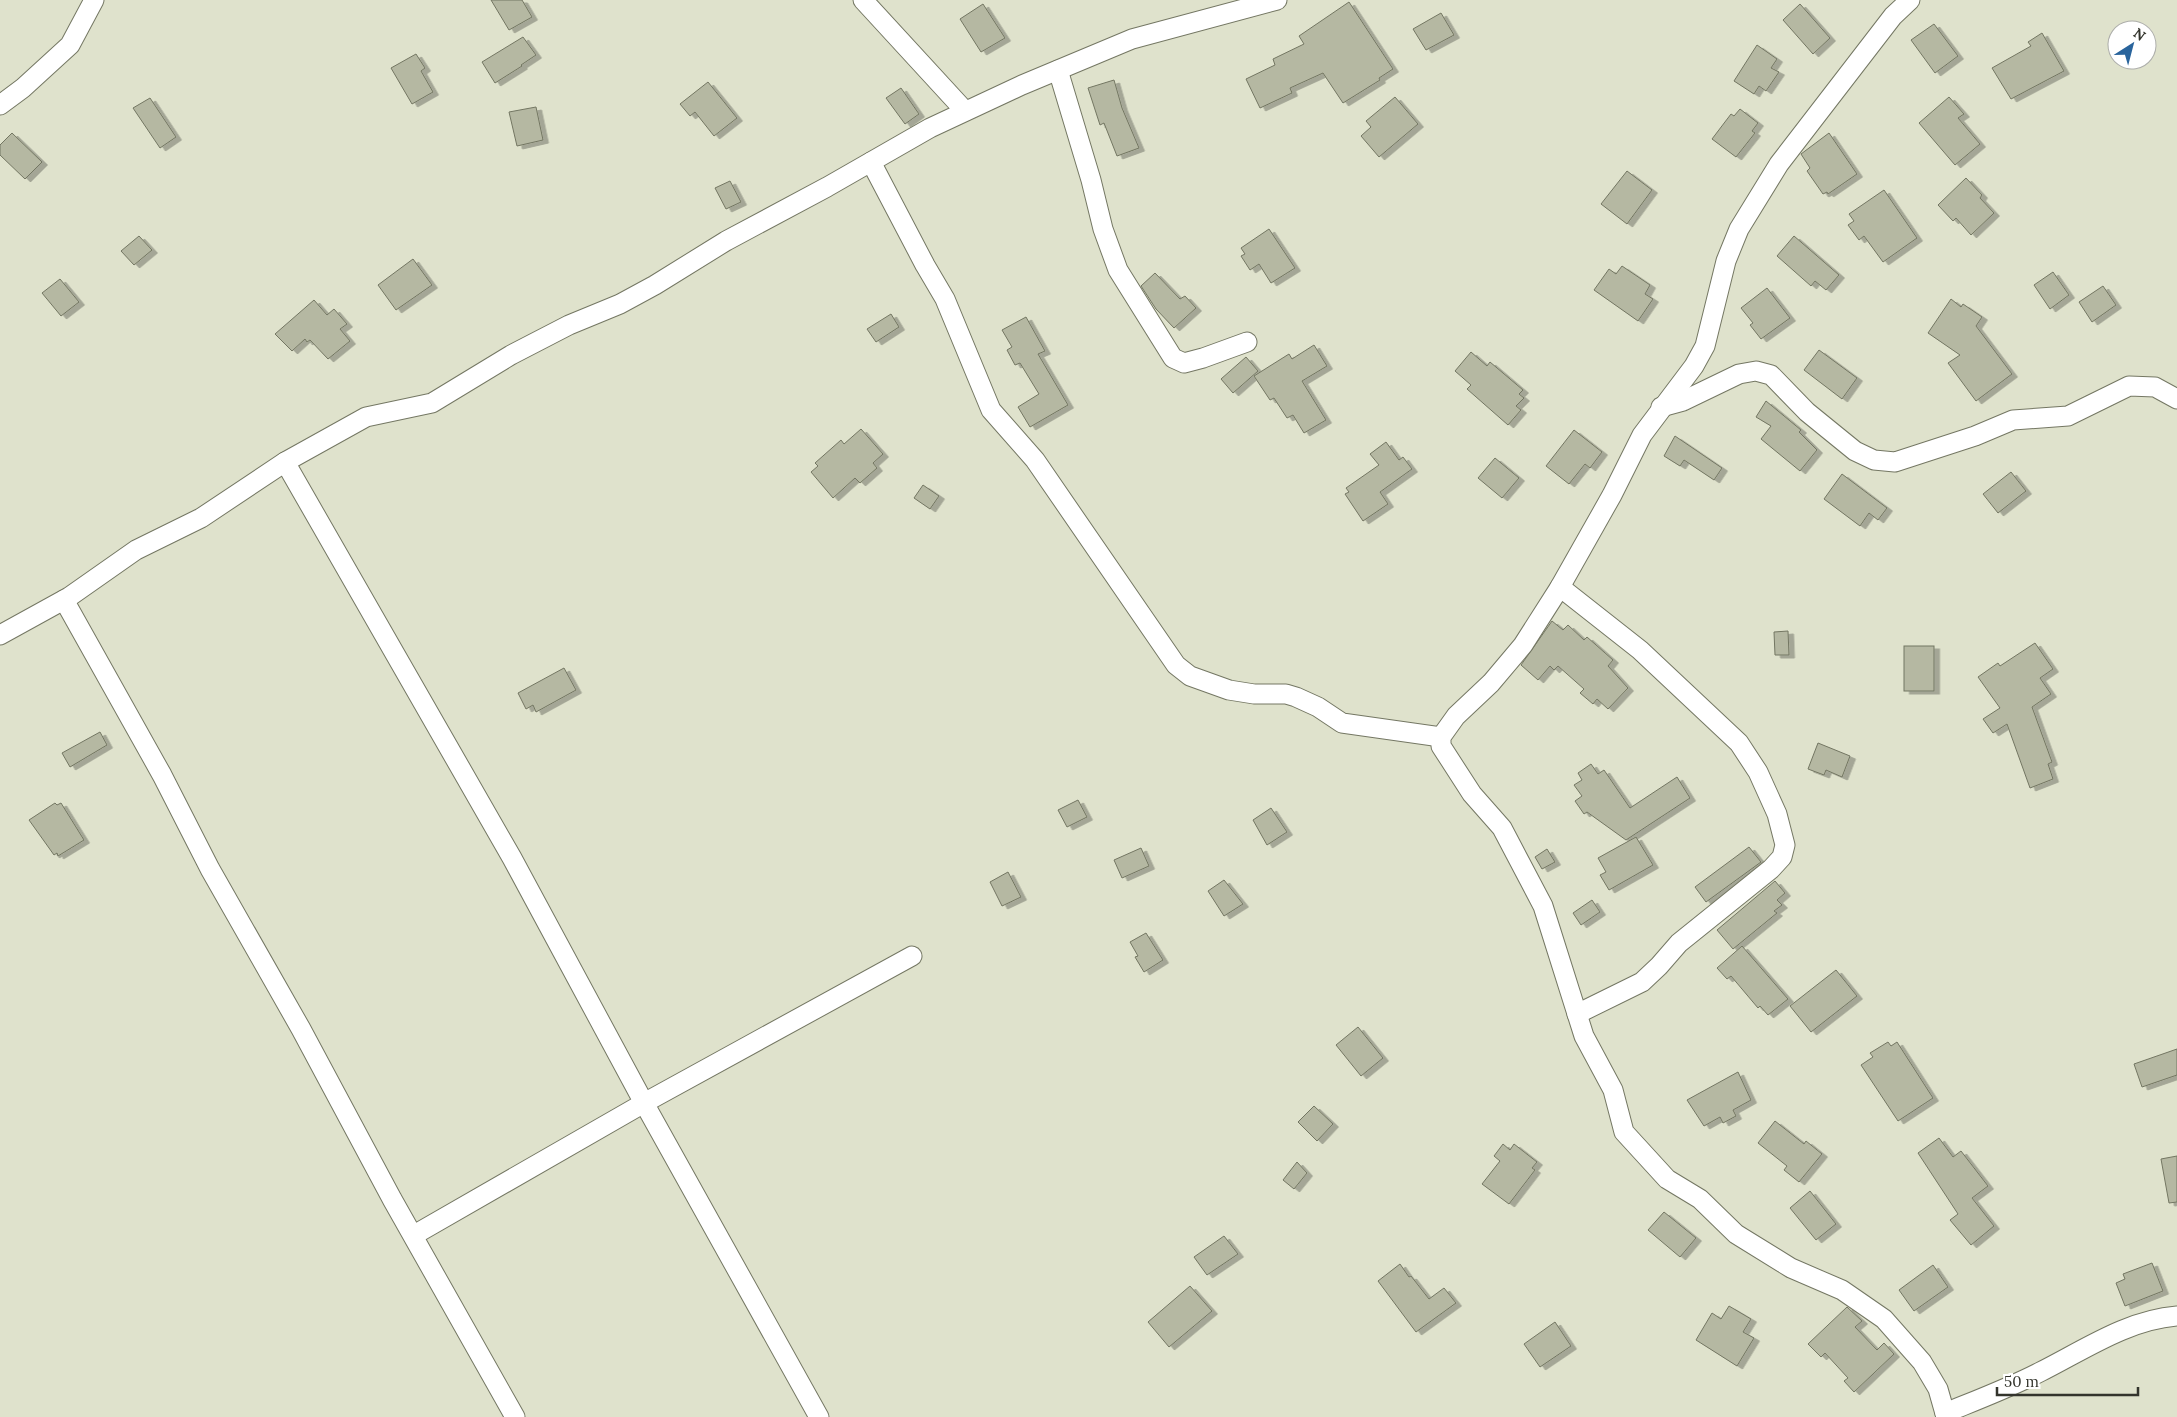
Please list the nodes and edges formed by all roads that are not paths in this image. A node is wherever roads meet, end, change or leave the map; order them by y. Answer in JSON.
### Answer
{"nodes":[{"id":1,"x":94,"y":0,"type":"edge"},
{"id":2,"x":862,"y":0,"type":"edge"},
{"id":3,"x":1276,"y":0,"type":"edge"},
{"id":4,"x":1910,"y":0,"type":"edge"},
{"id":5,"x":1058,"y":70,"type":"junction"},
{"id":6,"x":0,"y":105,"type":"edge"},
{"id":7,"x":966,"y":111,"type":"junction"},
{"id":8,"x":871,"y":162,"type":"junction"},
{"id":9,"x":1247,"y":342,"type":"dead end"},
{"id":10,"x":2177,"y":399,"type":"edge"},
{"id":11,"x":1661,"y":408,"type":"junction"},
{"id":12,"x":285,"y":462,"type":"junction"},
{"id":13,"x":1560,"y":587,"type":"junction"},
{"id":14,"x":64,"y":600,"type":"junction"},
{"id":15,"x":0,"y":635,"type":"edge"},
{"id":16,"x":1441,"y":737,"type":"junction"},
{"id":17,"x":912,"y":956,"type":"dead end"},
{"id":18,"x":1577,"y":1014,"type":"junction"},
{"id":19,"x":644,"y":1103,"type":"junction"},
{"id":20,"x":414,"y":1235,"type":"junction"},
{"id":21,"x":2177,"y":1316,"type":"edge"},
{"id":22,"x":1946,"y":1415,"type":"edge"},
{"id":23,"x":516,"y":1417,"type":"edge"},
{"id":24,"x":819,"y":1417,"type":"edge"}],
"edges":[{"from":1,"to":6,"type":"street"},
{"from":2,"to":7,"type":"street"},
{"from":3,"to":5,"type":"street"},
{"from":4,"to":11,"type":"street"},
{"from":5,"to":7,"type":"street"},
{"from":5,"to":9,"type":"street"},
{"from":7,"to":8,"type":"street"},
{"from":8,"to":12,"type":"street"},
{"from":8,"to":16,"type":"street"},
{"from":10,"to":11,"type":"street"},
{"from":11,"to":13,"type":"street"},
{"from":12,"to":14,"type":"street"},
{"from":12,"to":19,"type":"street"},
{"from":13,"to":16,"type":"street"},
{"from":13,"to":18,"type":"street"},
{"from":14,"to":15,"type":"street"},
{"from":14,"to":20,"type":"street"},
{"from":16,"to":18,"type":"street"},
{"from":17,"to":19,"type":"street"},
{"from":18,"to":22,"type":"street"},
{"from":19,"to":20,"type":"street"},
{"from":19,"to":24,"type":"street"},
{"from":20,"to":23,"type":"street"},
{"from":21,"to":22,"type":"street"}]}
